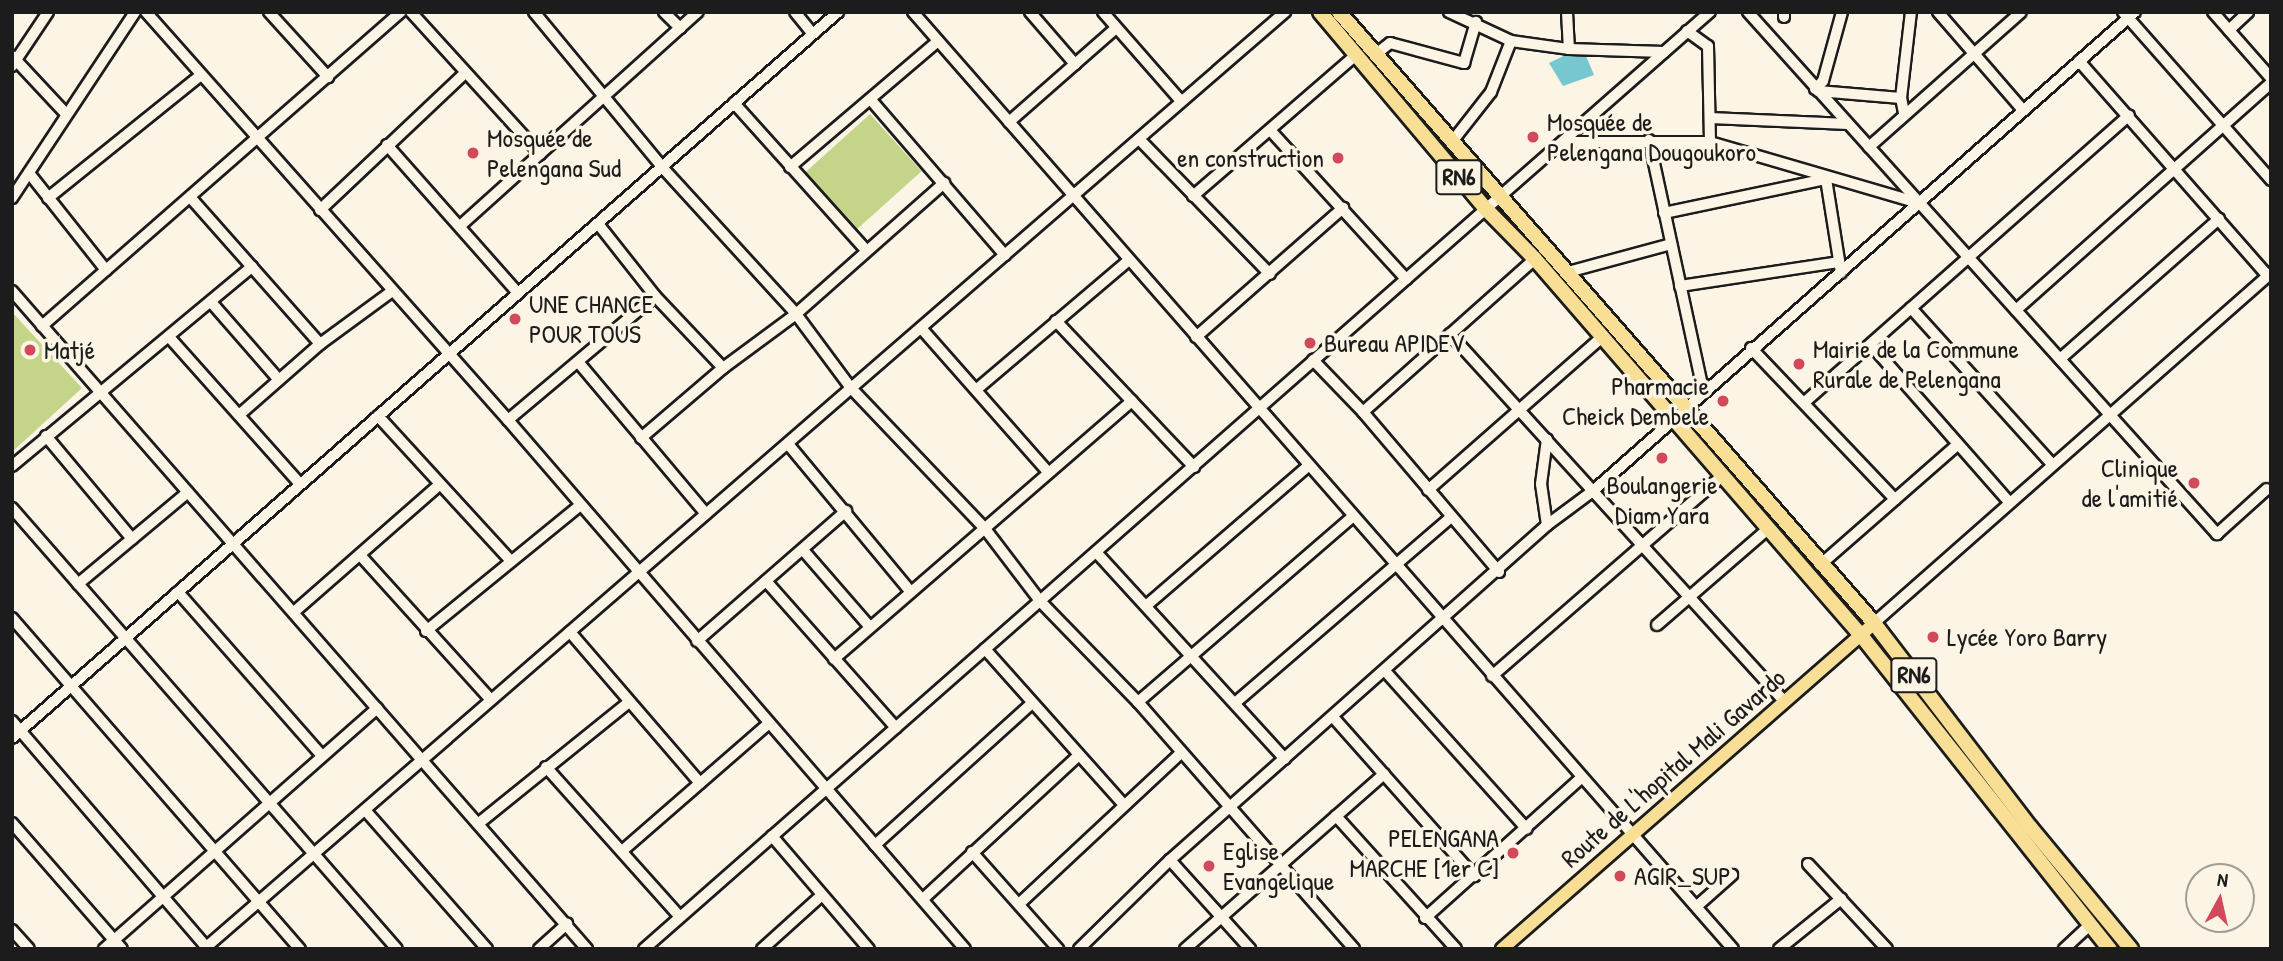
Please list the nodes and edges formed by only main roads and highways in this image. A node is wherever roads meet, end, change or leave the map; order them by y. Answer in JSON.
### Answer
{"nodes":[{"id":1,"x":1320,"y":12,"type":"edge"},
{"id":2,"x":1339,"y":12,"type":"edge"},
{"id":3,"x":1874,"y":622,"type":"junction"},
{"id":4,"x":1860,"y":634,"type":"junction"},
{"id":5,"x":1502,"y":949,"type":"edge"},
{"id":6,"x":2110,"y":949,"type":"edge"},
{"id":7,"x":2131,"y":949,"type":"edge"}],
"edges":[{"from":1,"to":4,"type":"highway","number":"RN6"},
{"from":2,"to":3,"type":"highway","number":"RN6"},
{"from":3,"to":4,"type":"main road","name":"Route de L'hopital Mali Gavardo"},
{"from":3,"to":7,"type":"highway","number":"RN6"},
{"from":4,"to":5,"type":"main road","name":"Route de L'hopital Mali Gavardo"},
{"from":4,"to":6,"type":"highway","number":"RN6"}]}
